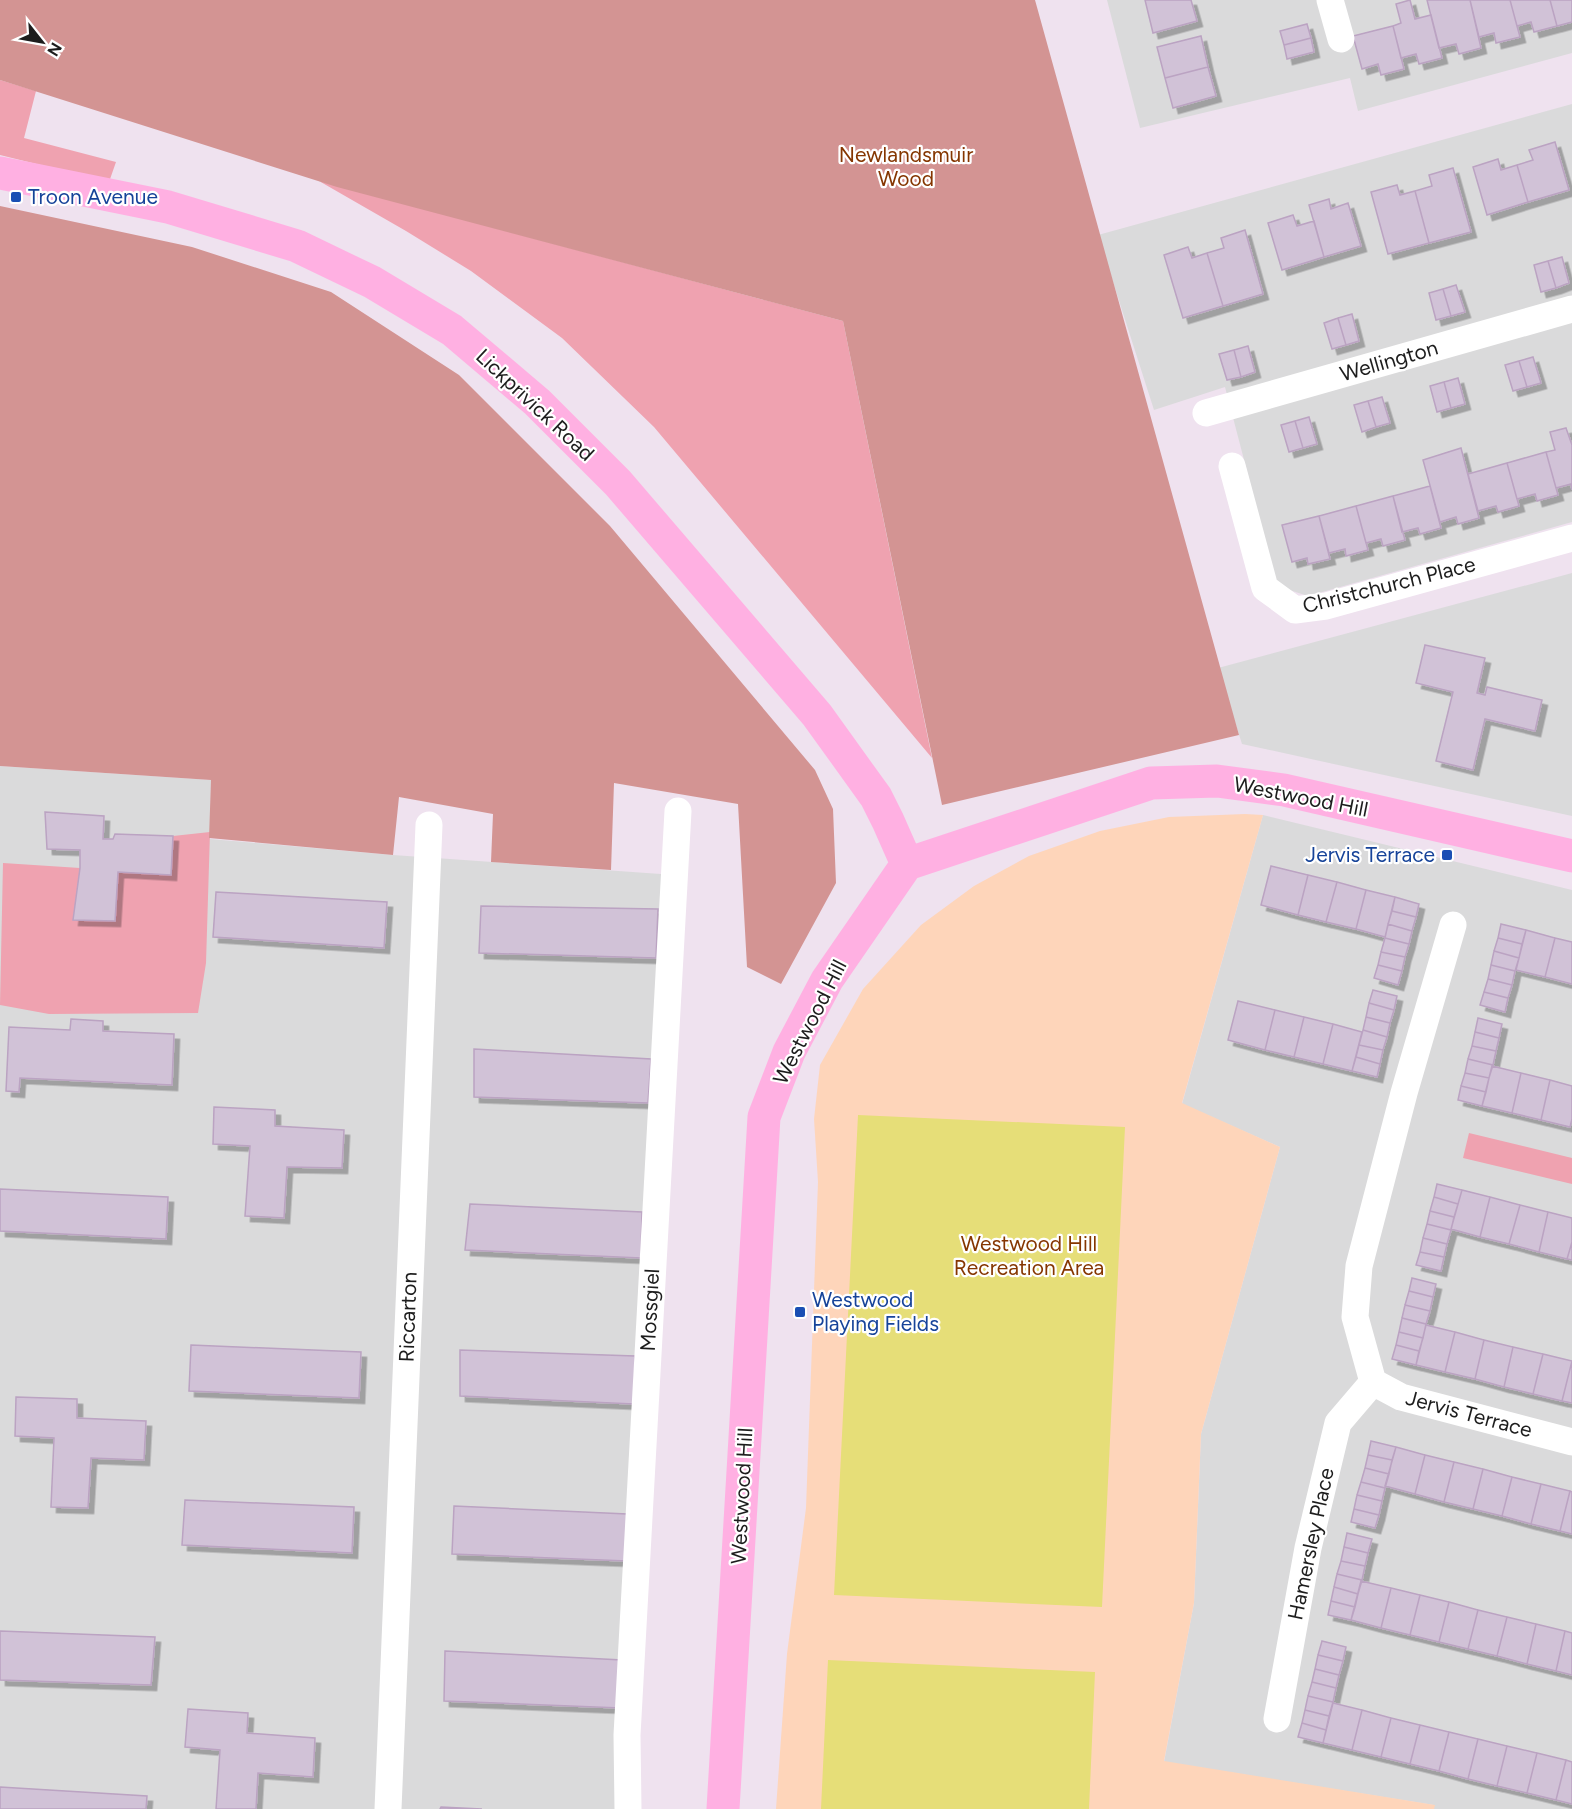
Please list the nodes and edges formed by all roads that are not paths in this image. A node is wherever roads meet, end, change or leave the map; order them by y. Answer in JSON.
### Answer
{"nodes":[{"id":1,"x":1330,"y":0,"type":"edge"},
{"id":2,"x":1341,"y":39,"type":"dead end"},
{"id":3,"x":0,"y":173,"type":"edge"},
{"id":4,"x":1572,"y":309,"type":"edge"},
{"id":5,"x":1206,"y":413,"type":"dead end"},
{"id":6,"x":1232,"y":466,"type":"dead end"},
{"id":7,"x":1572,"y":538,"type":"edge"},
{"id":8,"x":678,"y":811,"type":"dead end"},
{"id":9,"x":429,"y":825,"type":"dead end"},
{"id":10,"x":1572,"y":856,"type":"edge"},
{"id":11,"x":907,"y":864,"type":"junction"},
{"id":12,"x":1453,"y":926,"type":"dead end"},
{"id":13,"x":1373,"y":1382,"type":"junction"},
{"id":14,"x":1572,"y":1442,"type":"edge"},
{"id":15,"x":1276,"y":1719,"type":"dead end"},
{"id":16,"x":388,"y":1809,"type":"edge"},
{"id":17,"x":628,"y":1809,"type":"edge"},
{"id":18,"x":723,"y":1809,"type":"edge"}],
"edges":[{"from":1,"to":2,"type":"street"},
{"from":3,"to":11,"type":"street","name":"Lickprivick Road"},
{"from":4,"to":5,"type":"street","name":"Wellington"},
{"from":6,"to":7,"type":"street","name":"Christchurch Place"},
{"from":8,"to":17,"type":"street","name":"Mossgiel"},
{"from":9,"to":16,"type":"street","name":"Riccarton"},
{"from":10,"to":11,"type":"street","name":"Westwood Hill"},
{"from":11,"to":18,"type":"street","name":"Westwood Hill"},
{"from":12,"to":13,"type":"street"},
{"from":13,"to":14,"type":"street","name":"Jervis Terrace"},
{"from":13,"to":15,"type":"street","name":"Hamersley Place"}]}
